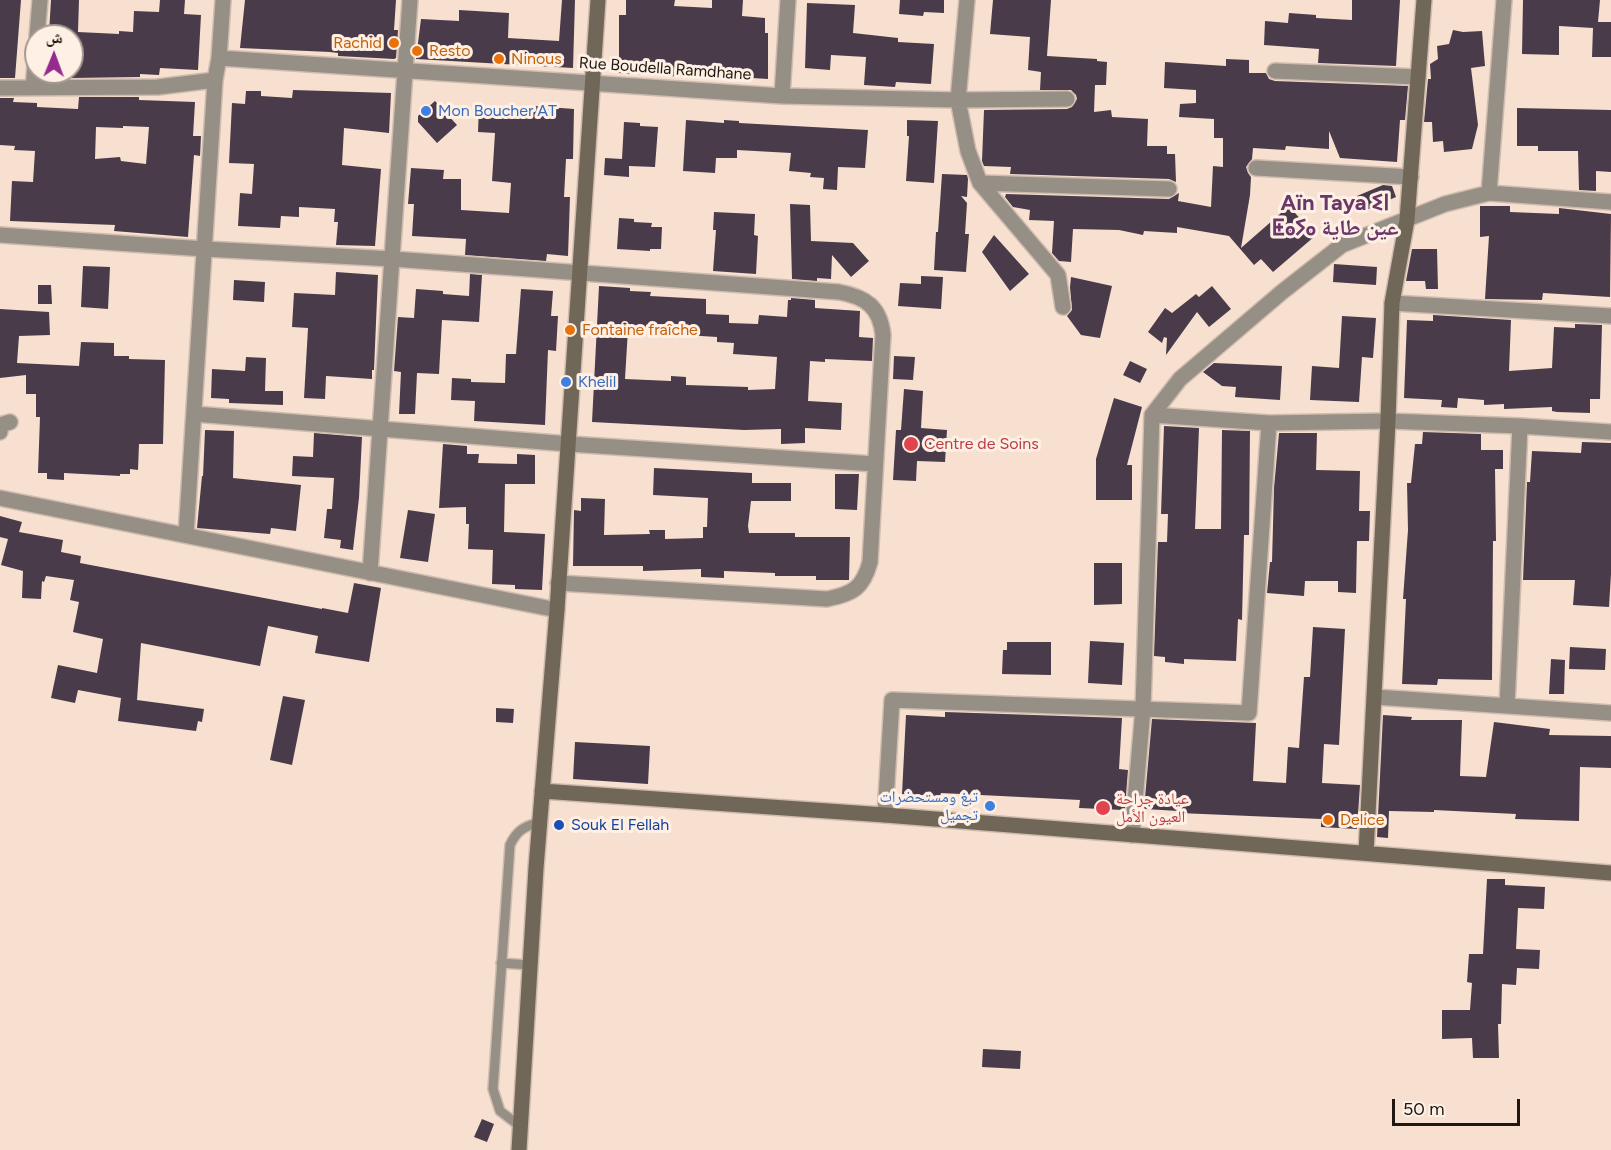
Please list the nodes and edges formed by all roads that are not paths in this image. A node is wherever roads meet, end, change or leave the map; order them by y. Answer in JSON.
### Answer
{"nodes":[{"id":1,"x":40,"y":0,"type":"edge"},
{"id":2,"x":223,"y":0,"type":"edge"},
{"id":3,"x":410,"y":0,"type":"edge"},
{"id":4,"x":598,"y":0,"type":"edge"},
{"id":5,"x":788,"y":0,"type":"edge"},
{"id":6,"x":967,"y":0,"type":"edge"},
{"id":7,"x":1424,"y":0,"type":"edge"},
{"id":8,"x":1504,"y":0,"type":"edge"},
{"id":9,"x":38,"y":24,"type":"edge"},
{"id":10,"x":219,"y":58,"type":"junction"},
{"id":11,"x":1275,"y":71,"type":"dead end"},
{"id":12,"x":406,"y":72,"type":"junction"},
{"id":13,"x":1419,"y":77,"type":"junction"},
{"id":14,"x":215,"y":80,"type":"junction"},
{"id":15,"x":593,"y":82,"type":"junction"},
{"id":16,"x":33,"y":84,"type":"edge"},
{"id":17,"x":0,"y":88,"type":"edge"},
{"id":18,"x":33,"y":88,"type":"junction"},
{"id":19,"x":782,"y":96,"type":"junction"},
{"id":20,"x":1067,"y":99,"type":"dead end"},
{"id":21,"x":958,"y":100,"type":"junction"},
{"id":22,"x":1256,"y":168,"type":"dead end"},
{"id":23,"x":1411,"y":177,"type":"junction"},
{"id":24,"x":980,"y":183,"type":"junction"},
{"id":25,"x":1169,"y":189,"type":"dead end"},
{"id":26,"x":1488,"y":193,"type":"junction"},
{"id":27,"x":1611,"y":202,"type":"edge"},
{"id":28,"x":1407,"y":220,"type":"junction"},
{"id":29,"x":0,"y":235,"type":"edge"},
{"id":30,"x":205,"y":249,"type":"junction"},
{"id":31,"x":393,"y":259,"type":"junction"},
{"id":32,"x":579,"y":272,"type":"junction"},
{"id":33,"x":1392,"y":303,"type":"junction"},
{"id":34,"x":1063,"y":306,"type":"dead end"},
{"id":35,"x":1611,"y":316,"type":"edge"},
{"id":36,"x":194,"y":414,"type":"junction"},
{"id":37,"x":1152,"y":415,"type":"junction"},
{"id":38,"x":1388,"y":421,"type":"junction"},
{"id":39,"x":1269,"y":423,"type":"junction"},
{"id":40,"x":1520,"y":426,"type":"junction"},
{"id":41,"x":381,"y":428,"type":"junction"},
{"id":42,"x":1611,"y":432,"type":"edge"},
{"id":43,"x":569,"y":444,"type":"junction"},
{"id":44,"x":875,"y":464,"type":"junction"},
{"id":45,"x":0,"y":498,"type":"edge"},
{"id":46,"x":186,"y":535,"type":"junction"},
{"id":47,"x":370,"y":573,"type":"junction"},
{"id":48,"x":558,"y":583,"type":"junction"},
{"id":49,"x":557,"y":610,"type":"junction"},
{"id":50,"x":1375,"y":697,"type":"junction"},
{"id":51,"x":1507,"y":706,"type":"junction"},
{"id":52,"x":1143,"y":709,"type":"junction"},
{"id":53,"x":1611,"y":713,"type":"edge"},
{"id":54,"x":542,"y":791,"type":"junction"},
{"id":55,"x":885,"y":814,"type":"junction"},
{"id":56,"x":539,"y":822,"type":"junction"},
{"id":57,"x":1132,"y":835,"type":"junction"},
{"id":58,"x":1366,"y":853,"type":"junction"},
{"id":59,"x":1611,"y":873,"type":"edge"},
{"id":60,"x":501,"y":963,"type":"junction"},
{"id":61,"x":530,"y":965,"type":"junction"},
{"id":62,"x":521,"y":1126,"type":"junction"},
{"id":63,"x":519,"y":1150,"type":"edge"}],
"edges":[{"from":1,"to":9,"type":"street"},
{"from":2,"to":10,"type":"street"},
{"from":3,"to":12,"type":"street"},
{"from":4,"to":15,"type":"main road"},
{"from":5,"to":19,"type":"street"},
{"from":6,"to":21,"type":"street"},
{"from":7,"to":13,"type":"main road"},
{"from":8,"to":26,"type":"street"},
{"from":10,"to":12,"type":"street","name":"Rue Boudella Ramdhane"},
{"from":10,"to":14,"type":"street"},
{"from":11,"to":13,"type":"street"},
{"from":12,"to":15,"type":"street","name":"Rue Boudella Ramdhane"},
{"from":12,"to":31,"type":"street"},
{"from":13,"to":23,"type":"main road"},
{"from":14,"to":18,"type":"street"},
{"from":14,"to":30,"type":"street"},
{"from":15,"to":19,"type":"street","name":"Rue Boudella Ramdhane"},
{"from":15,"to":32,"type":"main road"},
{"from":16,"to":18,"type":"street"},
{"from":17,"to":18,"type":"street"},
{"from":19,"to":21,"type":"street","name":"Rue Boudella Ramdhane"},
{"from":20,"to":21,"type":"street","name":"Rue Boudella Ramdhane"},
{"from":21,"to":24,"type":"street"},
{"from":22,"to":23,"type":"street"},
{"from":23,"to":28,"type":"main road"},
{"from":24,"to":25,"type":"street"},
{"from":24,"to":34,"type":"street"},
{"from":26,"to":27,"type":"street"},
{"from":26,"to":28,"type":"street"},
{"from":28,"to":33,"type":"main road"},
{"from":28,"to":37,"type":"street"},
{"from":29,"to":30,"type":"street"},
{"from":30,"to":31,"type":"street"},
{"from":30,"to":36,"type":"street"},
{"from":31,"to":32,"type":"street"},
{"from":31,"to":41,"type":"street"},
{"from":32,"to":43,"type":"main road"},
{"from":32,"to":44,"type":"street"},
{"from":33,"to":35,"type":"street"},
{"from":33,"to":38,"type":"main road"},
{"from":36,"to":41,"type":"street"},
{"from":36,"to":46,"type":"street"},
{"from":37,"to":39,"type":"street"},
{"from":37,"to":52,"type":"street"},
{"from":38,"to":39,"type":"street"},
{"from":38,"to":40,"type":"street"},
{"from":38,"to":50,"type":"main road"},
{"from":39,"to":52,"type":"street"},
{"from":40,"to":42,"type":"street"},
{"from":40,"to":51,"type":"street"},
{"from":41,"to":43,"type":"street"},
{"from":41,"to":47,"type":"street"},
{"from":43,"to":44,"type":"street"},
{"from":43,"to":48,"type":"main road"},
{"from":44,"to":48,"type":"street"},
{"from":45,"to":46,"type":"street"},
{"from":46,"to":47,"type":"street"},
{"from":47,"to":49,"type":"street"},
{"from":48,"to":49,"type":"main road"},
{"from":49,"to":54,"type":"main road"},
{"from":50,"to":51,"type":"street"},
{"from":50,"to":58,"type":"main road"},
{"from":51,"to":53,"type":"street"},
{"from":52,"to":55,"type":"street"},
{"from":52,"to":57,"type":"street"},
{"from":54,"to":55,"type":"main road"},
{"from":54,"to":56,"type":"main road"},
{"from":55,"to":57,"type":"main road"},
{"from":56,"to":60,"type":"lane"},
{"from":56,"to":61,"type":"main road"},
{"from":57,"to":58,"type":"main road"},
{"from":58,"to":59,"type":"main road"},
{"from":60,"to":61,"type":"lane"},
{"from":60,"to":62,"type":"lane"},
{"from":61,"to":62,"type":"main road"},
{"from":62,"to":63,"type":"main road"}]}
